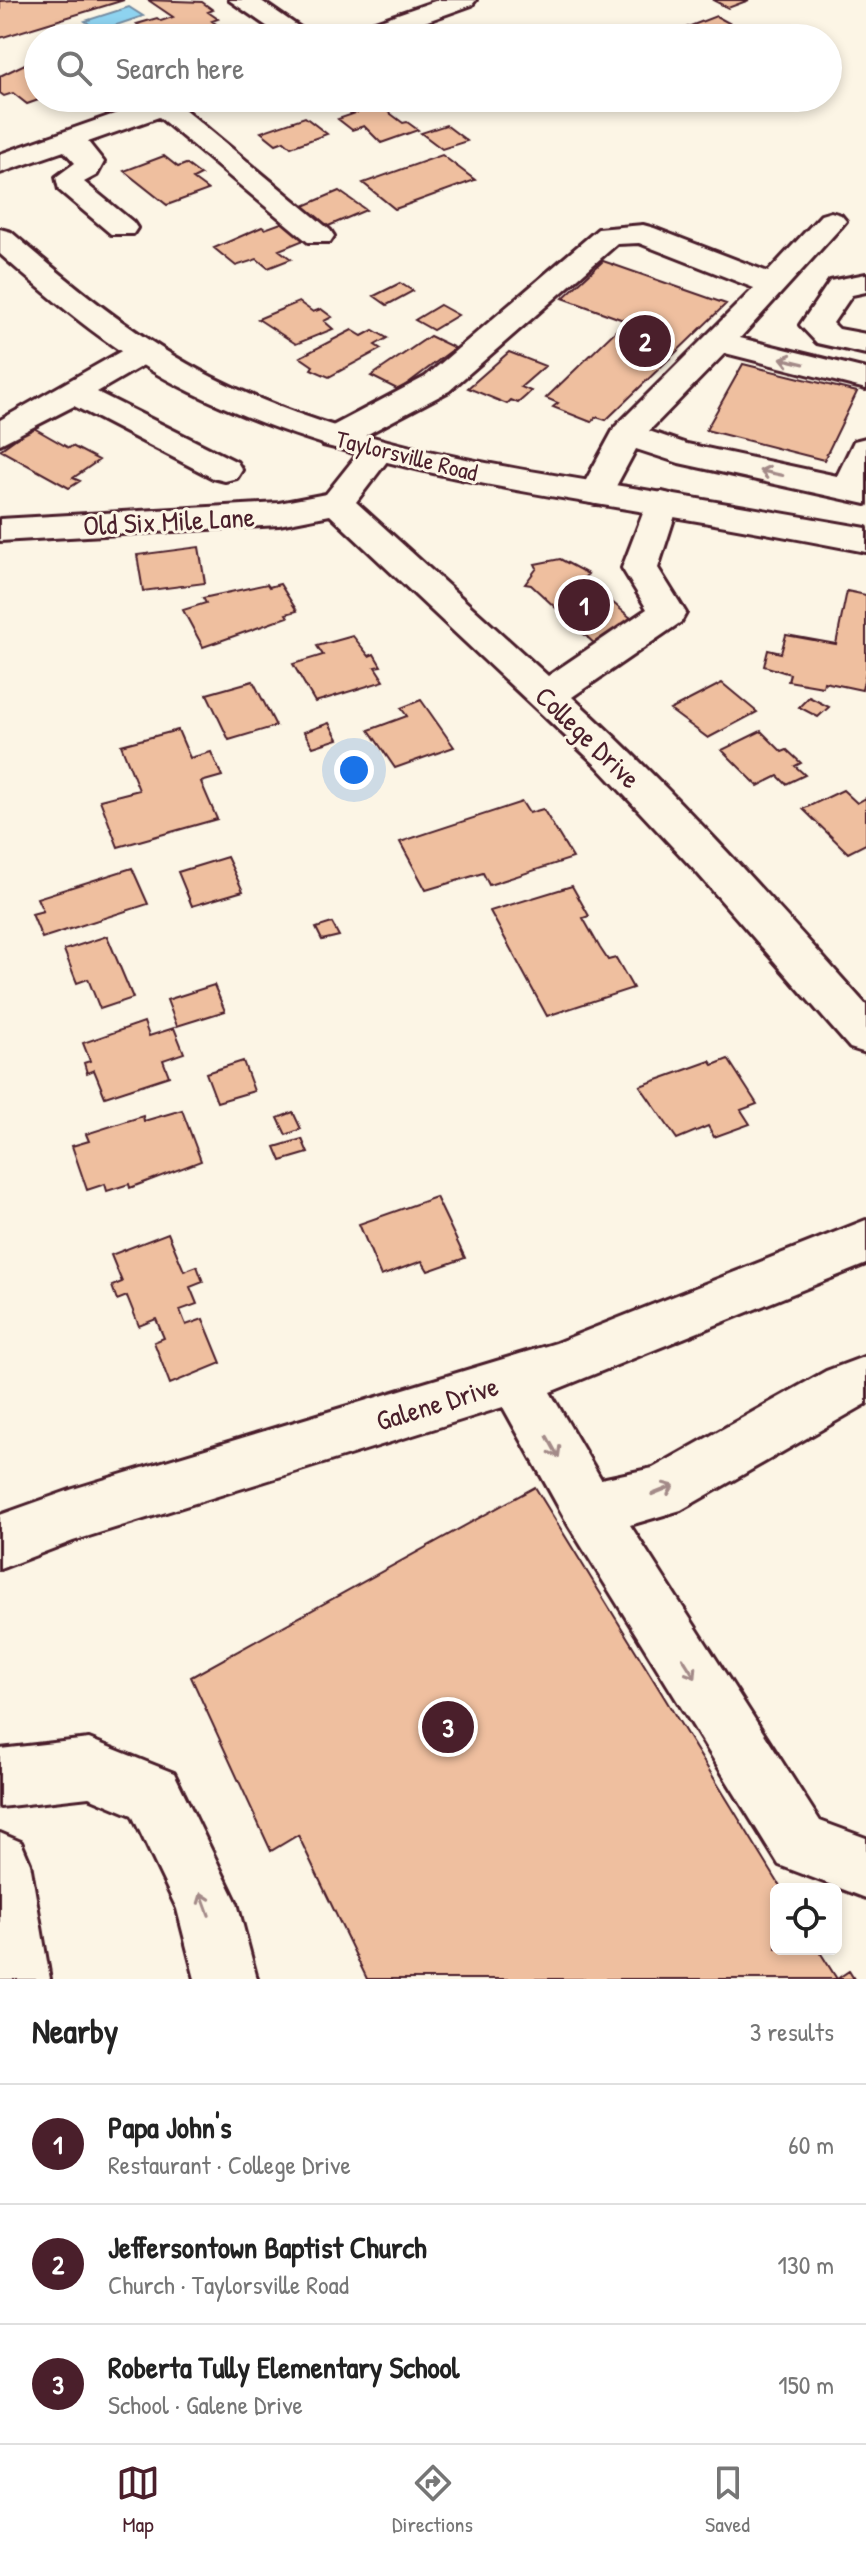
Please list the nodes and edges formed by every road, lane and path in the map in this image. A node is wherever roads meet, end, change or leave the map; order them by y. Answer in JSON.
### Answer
{"nodes":[{"id":1,"x":242,"y":0,"type":"edge"},
{"id":2,"x":463,"y":0,"type":"edge"},
{"id":3,"x":280,"y":24,"type":"edge"},
{"id":4,"x":395,"y":24,"type":"edge"},
{"id":5,"x":146,"y":112,"type":"edge"},
{"id":6,"x":185,"y":112,"type":"edge"},
{"id":7,"x":0,"y":136,"type":"edge"},
{"id":8,"x":69,"y":139,"type":"junction"},
{"id":9,"x":12,"y":160,"type":"edge"},
{"id":10,"x":831,"y":221,"type":"dead end"},
{"id":11,"x":122,"y":228,"type":"dead end"},
{"id":12,"x":319,"y":236,"type":"dead end"},
{"id":13,"x":0,"y":238,"type":"edge"},
{"id":14,"x":866,"y":283,"type":"edge"},
{"id":15,"x":773,"y":285,"type":"junction"},
{"id":16,"x":718,"y":342,"type":"junction"},
{"id":17,"x":866,"y":344,"type":"edge"},
{"id":18,"x":143,"y":352,"type":"junction"},
{"id":19,"x":866,"y":379,"type":"edge"},
{"id":20,"x":73,"y":393,"type":"junction"},
{"id":21,"x":0,"y":434,"type":"edge"},
{"id":22,"x":627,"y":434,"type":"junction"},
{"id":23,"x":335,"y":438,"type":"junction"},
{"id":24,"x":866,"y":448,"type":"edge"},
{"id":25,"x":377,"y":452,"type":"junction"},
{"id":26,"x":225,"y":470,"type":"dead end"},
{"id":27,"x":596,"y":493,"type":"junction"},
{"id":28,"x":337,"y":503,"type":"junction"},
{"id":29,"x":662,"y":503,"type":"junction"},
{"id":30,"x":860,"y":514,"type":"edge"},
{"id":31,"x":0,"y":530,"type":"edge"},
{"id":32,"x":546,"y":696,"type":"junction"},
{"id":33,"x":866,"y":1035,"type":"edge"},
{"id":34,"x":866,"y":1242,"type":"edge"},
{"id":35,"x":515,"y":1379,"type":"junction"},
{"id":36,"x":866,"y":1380,"type":"edge"},
{"id":37,"x":588,"y":1508,"type":"junction"},
{"id":38,"x":0,"y":1542,"type":"edge"},
{"id":39,"x":0,"y":1778,"type":"edge"},
{"id":40,"x":0,"y":1863,"type":"edge"},
{"id":41,"x":866,"y":1868,"type":"edge"},
{"id":42,"x":19,"y":1979,"type":"edge"},
{"id":43,"x":226,"y":1979,"type":"edge"}],
"edges":[{"from":1,"to":3,"type":"street"},
{"from":2,"to":4,"type":"street"},
{"from":5,"to":8,"type":"street"},
{"from":6,"to":12,"type":"street"},
{"from":7,"to":9,"type":"street"},
{"from":8,"to":9,"type":"street"},
{"from":8,"to":11,"type":"street"},
{"from":10,"to":15,"type":"street"},
{"from":13,"to":18,"type":"street","name":"Taylorsville Road"},
{"from":14,"to":17,"type":"street"},
{"from":15,"to":16,"type":"street"},
{"from":15,"to":23,"type":"street"},
{"from":19,"to":16,"type":"street","one_way":true},
{"from":16,"to":22,"type":"street"},
{"from":18,"to":20,"type":"street"},
{"from":18,"to":23,"type":"street","name":"Taylorsville Road"},
{"from":20,"to":21,"type":"street"},
{"from":20,"to":26,"type":"street"},
{"from":22,"to":27,"type":"street"},
{"from":30,"to":22,"type":"street","one_way":true},
{"from":23,"to":25,"type":"street","name":"Taylorsville Road"},
{"from":24,"to":30,"type":"street"},
{"from":25,"to":27,"type":"street","name":"Taylorsville Road"},
{"from":25,"to":28,"type":"street"},
{"from":27,"to":29,"type":"street","name":"Taylorsville Road"},
{"from":28,"to":31,"type":"street","name":"Old Six Mile Lane"},
{"from":28,"to":32,"type":"street","name":"College Drive"},
{"from":29,"to":30,"type":"street","name":"Taylorsville Road"},
{"from":29,"to":32,"type":"street"},
{"from":32,"to":33,"type":"street","name":"College Drive"},
{"from":34,"to":35,"type":"street","name":"Galene Drive"},
{"from":35,"to":37,"type":"street","one_way":true},
{"from":35,"to":38,"type":"street","name":"Galene Drive"},
{"from":37,"to":36,"type":"street","one_way":true},
{"from":37,"to":41,"type":"street","one_way":true},
{"from":43,"to":39,"type":"street","one_way":true},
{"from":40,"to":42,"type":"street"}]}
